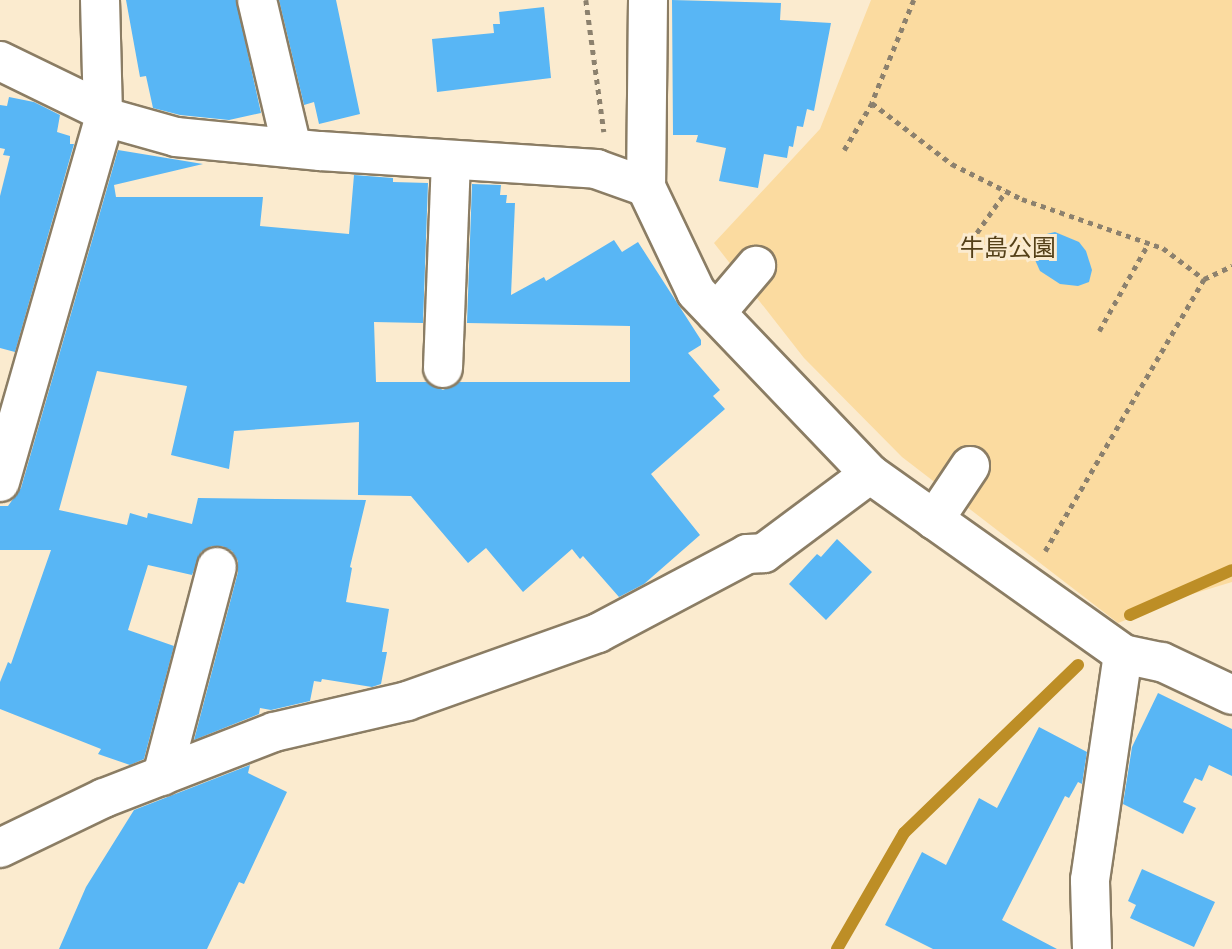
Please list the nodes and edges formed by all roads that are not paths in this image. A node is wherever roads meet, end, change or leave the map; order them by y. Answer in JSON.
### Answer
{"nodes":[{"id":1,"x":100,"y":0,"type":"edge"},
{"id":2,"x":257,"y":0,"type":"edge"},
{"id":3,"x":648,"y":0,"type":"edge"},
{"id":4,"x":3,"y":69,"type":"edge"},
{"id":5,"x":104,"y":114,"type":"junction"},
{"id":6,"x":292,"y":148,"type":"junction"},
{"id":7,"x":451,"y":160,"type":"junction"},
{"id":8,"x":646,"y":187,"type":"junction"},
{"id":9,"x":756,"y":266,"type":"dead end"},
{"id":10,"x":716,"y":313,"type":"junction"},
{"id":11,"x":443,"y":368,"type":"dead end"},
{"id":12,"x":970,"y":466,"type":"dead end"},
{"id":13,"x":870,"y":474,"type":"junction"},
{"id":14,"x":0,"y":482,"type":"edge"},
{"id":15,"x":934,"y":520,"type":"junction"},
{"id":16,"x":217,"y":566,"type":"dead end"},
{"id":17,"x":1123,"y":654,"type":"junction"},
{"id":18,"x":1232,"y":695,"type":"edge"},
{"id":19,"x":162,"y":776,"type":"junction"},
{"id":20,"x":0,"y":848,"type":"edge"},
{"id":21,"x":1091,"y":949,"type":"edge"}],
"edges":[{"from":1,"to":5,"type":"street"},
{"from":2,"to":6,"type":"street"},
{"from":3,"to":8,"type":"street"},
{"from":4,"to":5,"type":"street"},
{"from":5,"to":6,"type":"street"},
{"from":5,"to":14,"type":"street"},
{"from":6,"to":7,"type":"street"},
{"from":7,"to":8,"type":"street"},
{"from":7,"to":11,"type":"street"},
{"from":8,"to":10,"type":"street"},
{"from":9,"to":10,"type":"street"},
{"from":10,"to":13,"type":"street"},
{"from":12,"to":15,"type":"street"},
{"from":13,"to":15,"type":"street"},
{"from":13,"to":19,"type":"street"},
{"from":15,"to":17,"type":"street"},
{"from":16,"to":19,"type":"street"},
{"from":17,"to":18,"type":"street"},
{"from":17,"to":21,"type":"street"},
{"from":19,"to":20,"type":"street"}]}
